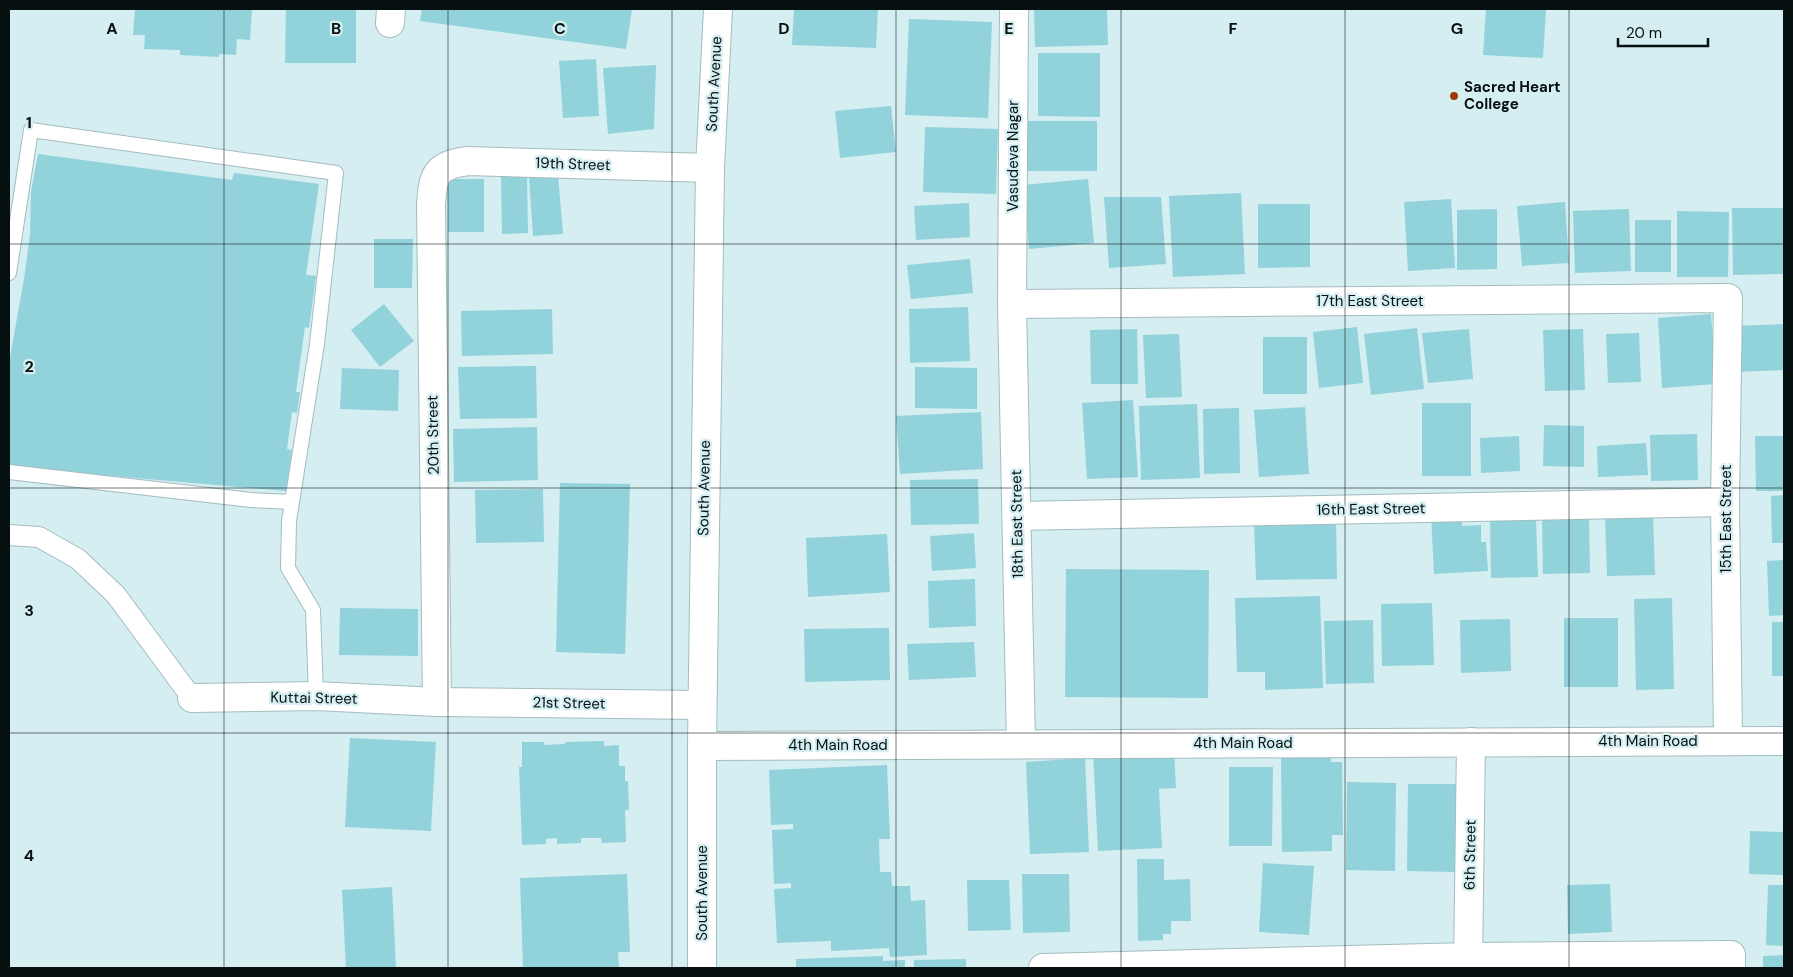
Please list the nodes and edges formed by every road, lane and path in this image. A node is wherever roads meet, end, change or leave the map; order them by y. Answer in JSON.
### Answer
{"nodes":[{"id":1,"x":718,"y":9,"type":"edge"},
{"id":2,"x":1014,"y":9,"type":"edge"},
{"id":3,"x":710,"y":168,"type":"junction"},
{"id":4,"x":439,"y":171,"type":"joint"},
{"id":5,"x":9,"y":273,"type":"edge"},
{"id":6,"x":1728,"y":298,"type":"joint"},
{"id":7,"x":1012,"y":304,"type":"junction"},
{"id":8,"x":9,"y":472,"type":"edge"},
{"id":9,"x":292,"y":502,"type":"junction"},
{"id":10,"x":1726,"y":502,"type":"junction"},
{"id":11,"x":1018,"y":516,"type":"junction"},
{"id":12,"x":9,"y":534,"type":"edge"},
{"id":13,"x":316,"y":696,"type":"junction"},
{"id":14,"x":192,"y":698,"type":"joint"},
{"id":15,"x":437,"y":702,"type":"junction"},
{"id":16,"x":701,"y":705,"type":"junction"},
{"id":17,"x":1728,"y":741,"type":"junction"},
{"id":18,"x":1784,"y":741,"type":"edge"},
{"id":19,"x":1471,"y":742,"type":"junction"},
{"id":20,"x":1021,"y":744,"type":"junction"},
{"id":21,"x":702,"y":746,"type":"junction"},
{"id":22,"x":1468,"y":962,"type":"edge"},
{"id":23,"x":1731,"y":962,"type":"edge"},
{"id":24,"x":702,"y":968,"type":"edge"},
{"id":25,"x":1043,"y":968,"type":"edge"}],
"edges":[{"from":1,"to":3,"type":"street","name":"South Avenue"},
{"from":2,"to":7,"type":"street","name":"Vasudeva Nagar"},
{"from":3,"to":4,"type":"street","name":"19th Street"},
{"from":3,"to":16,"type":"street","name":"South Avenue"},
{"from":4,"to":15,"type":"street","name":"20th Street"},
{"from":5,"to":9,"type":"lane"},
{"from":6,"to":7,"type":"street","name":"17th East Street"},
{"from":6,"to":10,"type":"street","name":"15th East Street"},
{"from":7,"to":11,"type":"street","name":"18th East Street"},
{"from":8,"to":9,"type":"lane"},
{"from":9,"to":13,"type":"lane"},
{"from":10,"to":11,"type":"street","name":"16th East Street"},
{"from":10,"to":17,"type":"street","name":"15th East Street"},
{"from":11,"to":20,"type":"street","name":"18th East Street"},
{"from":12,"to":14,"type":"street"},
{"from":13,"to":14,"type":"street","name":"Kuttai Street"},
{"from":13,"to":15,"type":"street","name":"Kuttai Street"},
{"from":15,"to":16,"type":"street","name":"21st Street"},
{"from":16,"to":21,"type":"street","name":"South Avenue"},
{"from":17,"to":18,"type":"street","name":"4th Main Road"},
{"from":17,"to":19,"type":"street","name":"4th Main Road"},
{"from":19,"to":20,"type":"street","name":"4th Main Road"},
{"from":19,"to":22,"type":"street","name":"6th Street"},
{"from":20,"to":21,"type":"street","name":"4th Main Road"},
{"from":21,"to":24,"type":"street","name":"South Avenue"},
{"from":22,"to":23,"type":"street"},
{"from":22,"to":25,"type":"street"}]}
